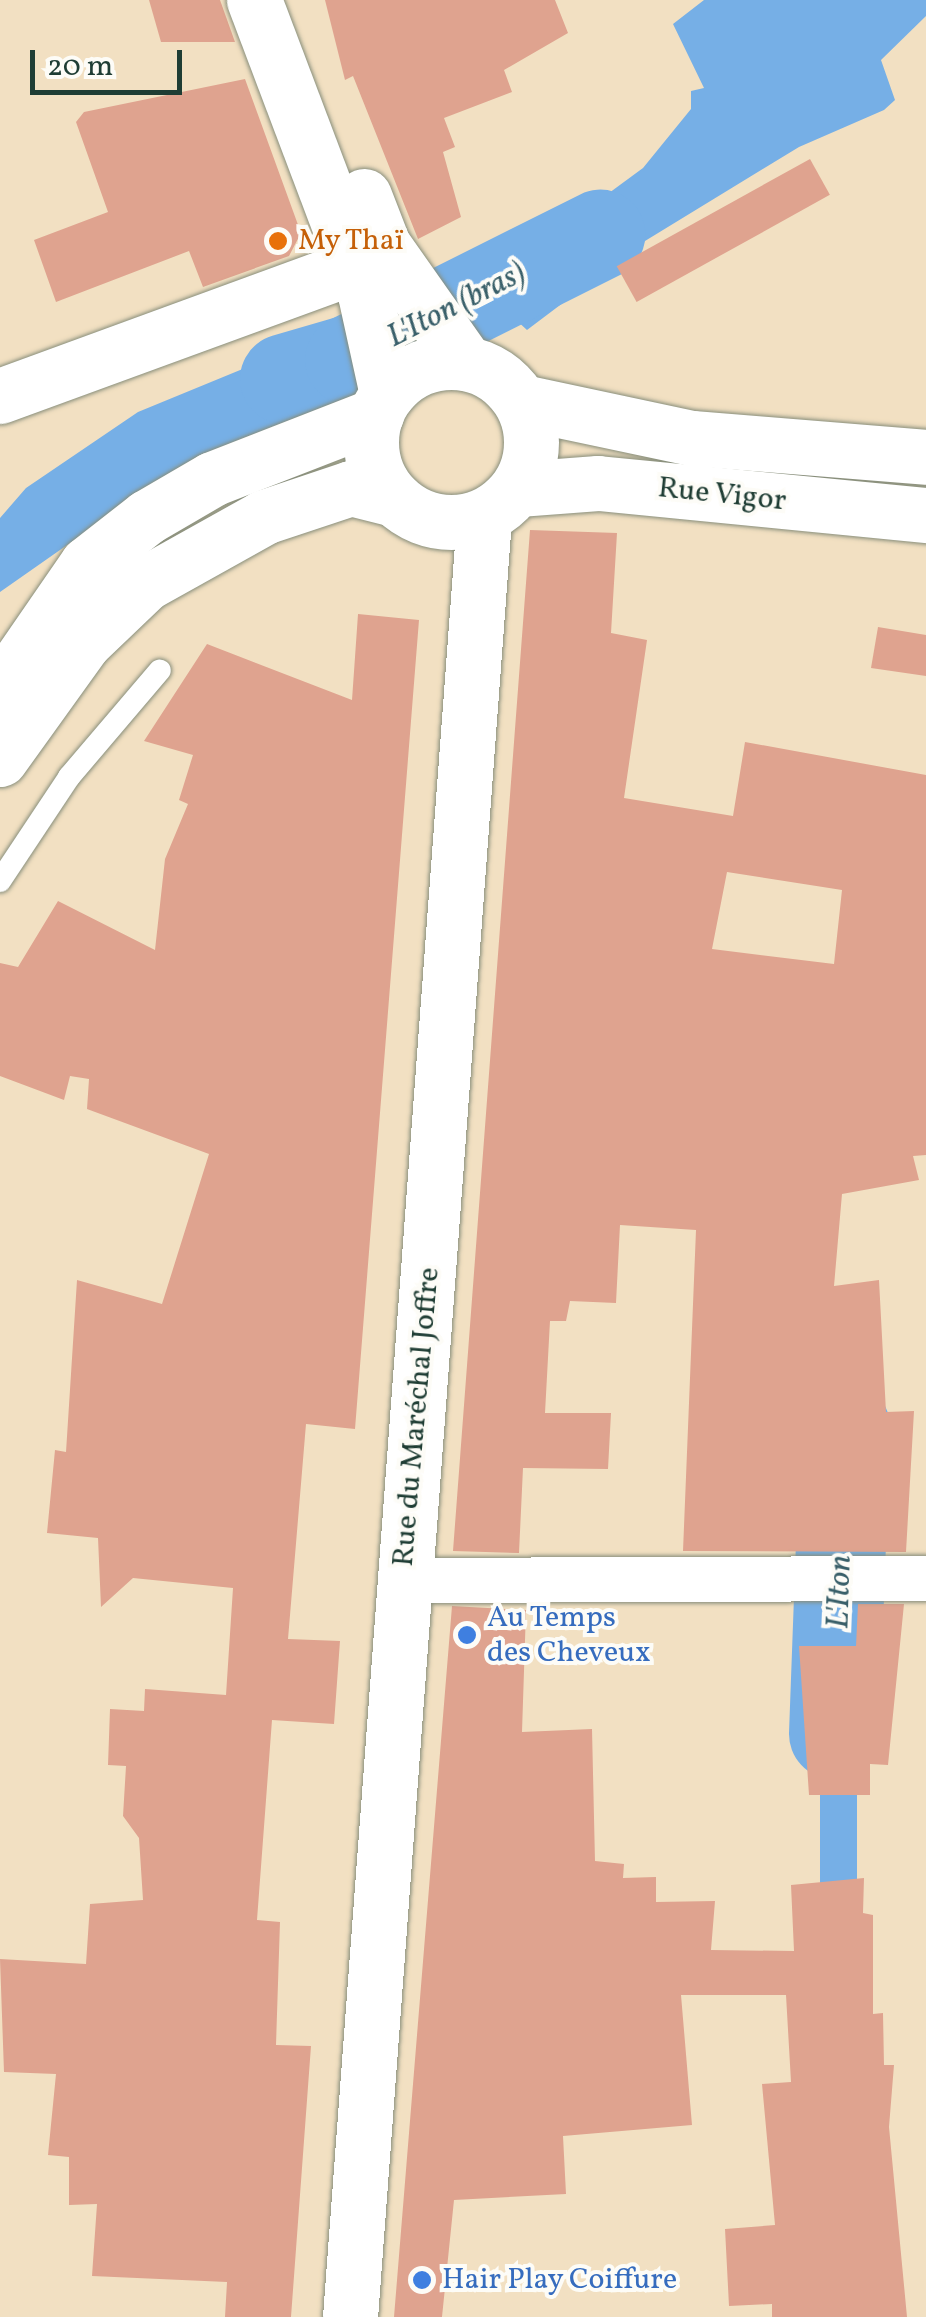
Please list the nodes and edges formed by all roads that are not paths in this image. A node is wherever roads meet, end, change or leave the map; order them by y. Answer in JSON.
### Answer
{"nodes":[{"id":1,"x":254,"y":0,"type":"edge"},
{"id":2,"x":290,"y":0,"type":"edge"},
{"id":3,"x":368,"y":268,"type":"junction"},
{"id":4,"x":455,"y":349,"type":"junction"},
{"id":5,"x":382,"y":390,"type":"junction"},
{"id":6,"x":0,"y":396,"type":"edge"},
{"id":7,"x":522,"y":402,"type":"junction"},
{"id":8,"x":926,"y":457,"type":"edge"},
{"id":9,"x":394,"y":499,"type":"junction"},
{"id":10,"x":501,"y":503,"type":"junction"},
{"id":11,"x":926,"y":515,"type":"edge"},
{"id":12,"x":160,"y":670,"type":"dead end"},
{"id":13,"x":0,"y":690,"type":"edge"},
{"id":14,"x":0,"y":760,"type":"edge"},
{"id":15,"x":0,"y":881,"type":"edge"},
{"id":16,"x":926,"y":1578,"type":"edge"},
{"id":17,"x":403,"y":1580,"type":"junction"},
{"id":18,"x":350,"y":2317,"type":"edge"}],
"edges":[{"from":1,"to":3,"type":"main road"},
{"from":2,"to":3,"type":"main road"},
{"from":3,"to":4,"type":"main road"},
{"from":3,"to":5,"type":"main road"},
{"from":3,"to":6,"type":"main road"},
{"from":4,"to":5,"type":"main road"},
{"from":4,"to":7,"type":"main road"},
{"from":5,"to":9,"type":"main road"},
{"from":5,"to":13,"type":"main road"},
{"from":7,"to":8,"type":"main road","name":"Rue Vigor"},
{"from":7,"to":10,"type":"main road"},
{"from":9,"to":10,"type":"main road"},
{"from":9,"to":14,"type":"main road"},
{"from":10,"to":11,"type":"main road","name":"Rue Vigor"},
{"from":10,"to":17,"type":"main road","name":"Rue du Maréchal Joffre"},
{"from":12,"to":15,"type":"lane"},
{"from":16,"to":17,"type":"street"},
{"from":17,"to":18,"type":"main road","name":"Rue du Maréchal Joffre"}]}
